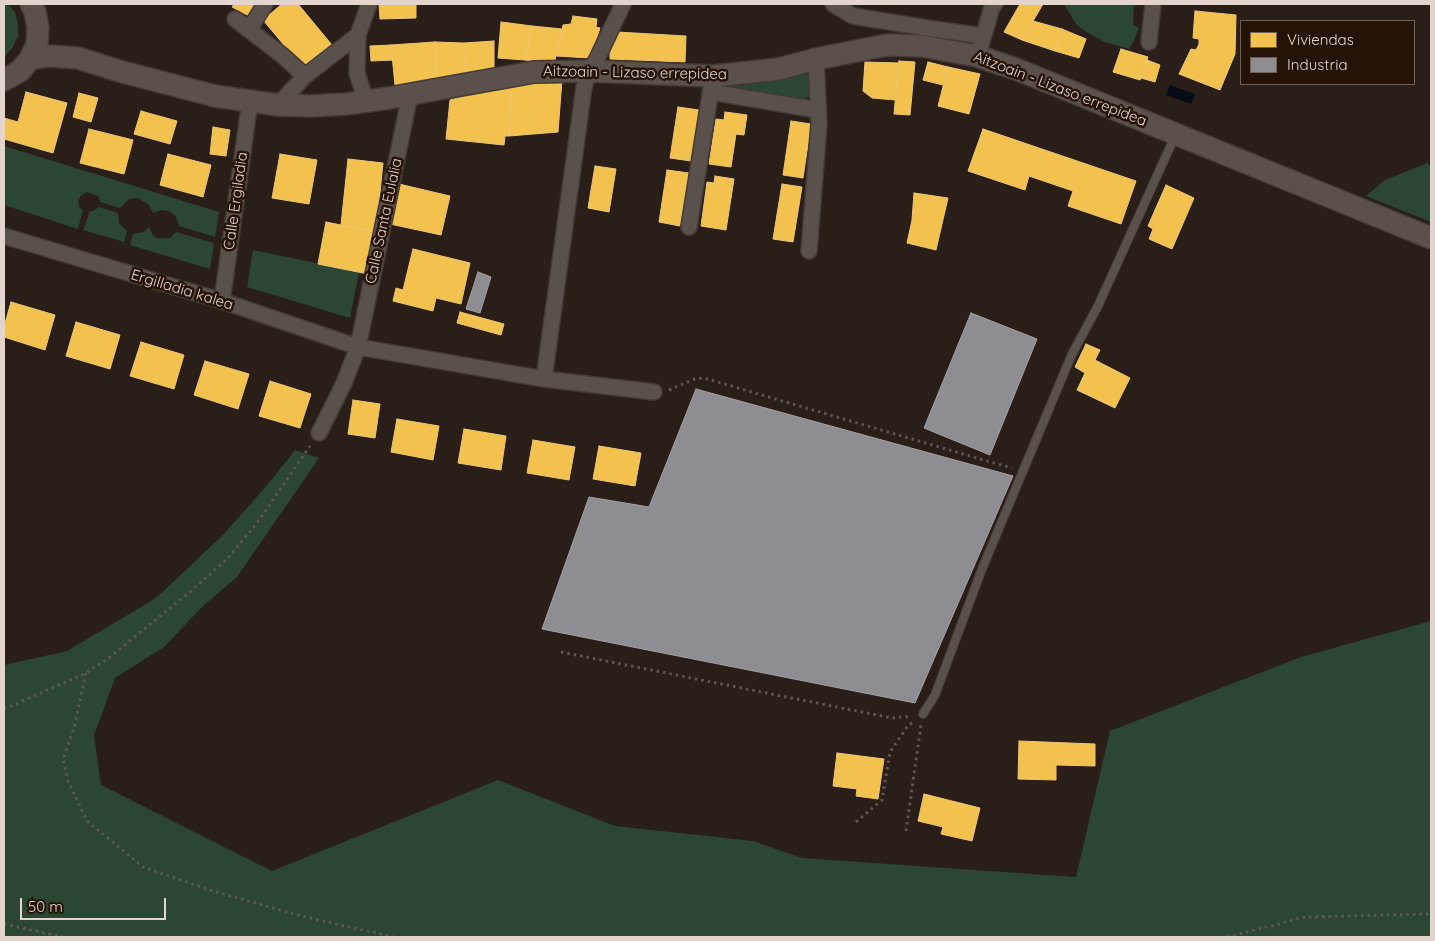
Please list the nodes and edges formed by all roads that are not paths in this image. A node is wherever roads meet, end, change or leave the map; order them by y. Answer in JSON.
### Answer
{"nodes":[{"id":1,"x":31,"y":4,"type":"edge"},
{"id":2,"x":265,"y":4,"type":"edge"},
{"id":3,"x":369,"y":4,"type":"edge"},
{"id":4,"x":623,"y":4,"type":"edge"},
{"id":5,"x":833,"y":4,"type":"edge"},
{"id":6,"x":995,"y":4,"type":"edge"},
{"id":7,"x":1152,"y":4,"type":"edge"},
{"id":8,"x":235,"y":19,"type":"dead end"},
{"id":9,"x":38,"y":27,"type":"junction"},
{"id":10,"x":250,"y":30,"type":"junction"},
{"id":11,"x":358,"y":35,"type":"junction"},
{"id":12,"x":983,"y":36,"type":"junction"},
{"id":13,"x":1149,"y":42,"type":"dead end"},
{"id":14,"x":977,"y":56,"type":"junction"},
{"id":15,"x":78,"y":58,"type":"junction"},
{"id":16,"x":30,"y":59,"type":"junction"},
{"id":17,"x":816,"y":59,"type":"junction"},
{"id":18,"x":589,"y":71,"type":"junction"},
{"id":19,"x":305,"y":76,"type":"junction"},
{"id":20,"x":4,"y":80,"type":"edge"},
{"id":21,"x":712,"y":84,"type":"junction"},
{"id":22,"x":410,"y":95,"type":"junction"},
{"id":23,"x":250,"y":101,"type":"junction"},
{"id":24,"x":366,"y":101,"type":"junction"},
{"id":25,"x":278,"y":105,"type":"junction"},
{"id":26,"x":818,"y":110,"type":"junction"},
{"id":27,"x":1176,"y":134,"type":"junction"},
{"id":28,"x":689,"y":227,"type":"dead end"},
{"id":29,"x":4,"y":236,"type":"edge"},
{"id":30,"x":1431,"y":238,"type":"edge"},
{"id":31,"x":809,"y":251,"type":"dead end"},
{"id":32,"x":222,"y":301,"type":"junction"},
{"id":33,"x":358,"y":347,"type":"junction"},
{"id":34,"x":544,"y":379,"type":"junction"},
{"id":35,"x":654,"y":392,"type":"road end"},
{"id":36,"x":319,"y":433,"type":"road end"},
{"id":37,"x":923,"y":714,"type":"road end"}],
"edges":[{"from":1,"to":9,"type":"street"},
{"from":2,"to":10,"type":"street"},
{"from":3,"to":11,"type":"street"},
{"from":4,"to":18,"type":"street"},
{"from":5,"to":12,"type":"street"},
{"from":6,"to":12,"type":"street"},
{"from":7,"to":13,"type":"street"},
{"from":8,"to":10,"type":"street"},
{"from":9,"to":15,"type":"street"},
{"from":9,"to":16,"type":"street"},
{"from":10,"to":19,"type":"street"},
{"from":11,"to":19,"type":"street"},
{"from":11,"to":24,"type":"street"},
{"from":12,"to":14,"type":"street"},
{"from":14,"to":17,"type":"street","name":"Aitzoain - Lizaso errepidea"},
{"from":14,"to":27,"type":"street","name":"Aitzoain - Lizaso errepidea"},
{"from":15,"to":16,"type":"street"},
{"from":15,"to":23,"type":"street","name":"Aitzoain - Lizaso errepidea"},
{"from":16,"to":20,"type":"street"},
{"from":17,"to":21,"type":"street","name":"Aitzoain - Lizaso errepidea"},
{"from":17,"to":26,"type":"street"},
{"from":18,"to":21,"type":"street","name":"Aitzoain - Lizaso errepidea"},
{"from":18,"to":22,"type":"street","name":"Aitzoain - Lizaso errepidea"},
{"from":18,"to":34,"type":"street"},
{"from":19,"to":25,"type":"street"},
{"from":21,"to":26,"type":"street"},
{"from":21,"to":28,"type":"street"},
{"from":22,"to":24,"type":"street","name":"Aitzoain - Lizaso errepidea"},
{"from":22,"to":33,"type":"street","name":"Calle Santa Eulalia"},
{"from":23,"to":25,"type":"street","name":"Aitzoain - Lizaso errepidea"},
{"from":23,"to":32,"type":"street","name":"Calle Ergiladia"},
{"from":24,"to":25,"type":"street","name":"Aitzoain - Lizaso errepidea"},
{"from":26,"to":31,"type":"street"},
{"from":27,"to":30,"type":"street","name":"Aitzoain - Lizaso errepidea"},
{"from":27,"to":37,"type":"lane"},
{"from":29,"to":32,"type":"street","name":"Ergilladia kalea"},
{"from":32,"to":33,"type":"street","name":"Ergilladia kalea"},
{"from":33,"to":34,"type":"street","name":"Ergilladia kalea"},
{"from":33,"to":36,"type":"street"},
{"from":34,"to":35,"type":"street","name":"Ergilladia kalea"}]}
